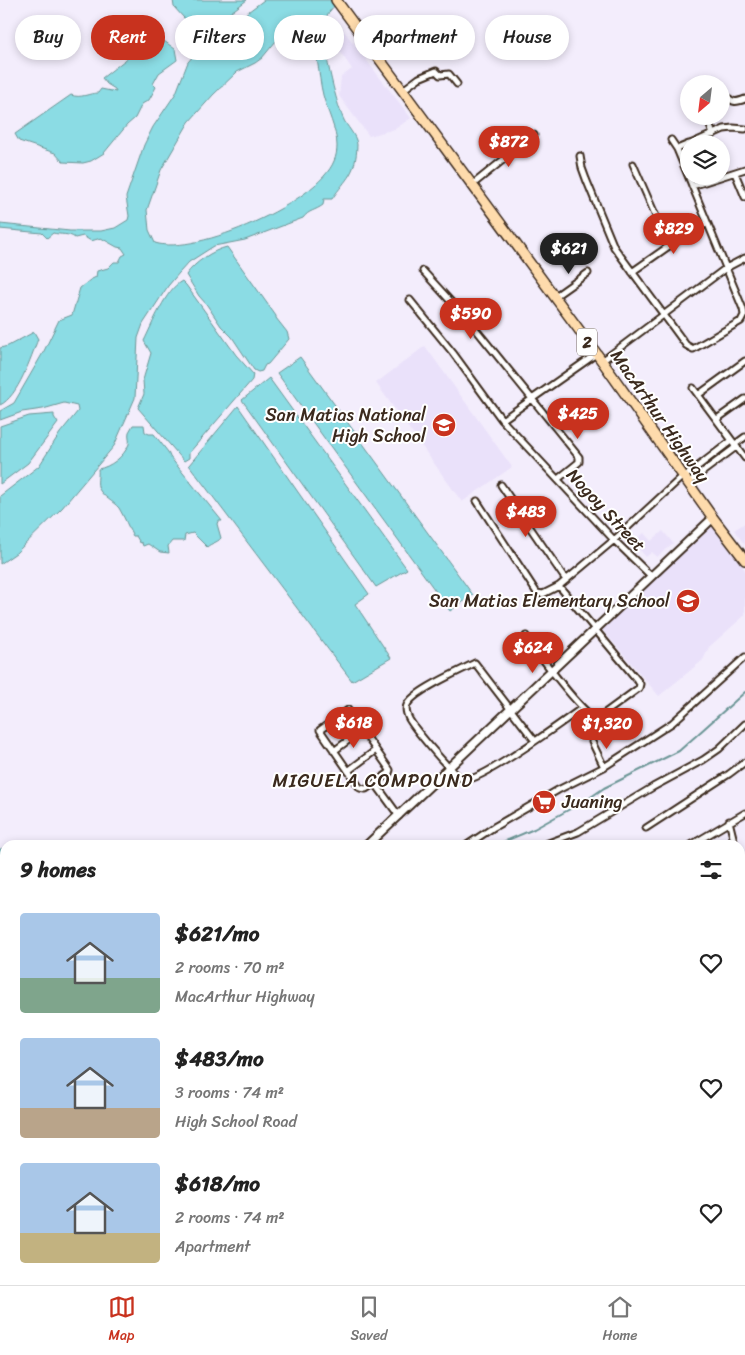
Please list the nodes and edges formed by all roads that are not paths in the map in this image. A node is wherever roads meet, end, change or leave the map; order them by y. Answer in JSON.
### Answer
{"nodes":[{"id":1,"x":337,"y":2,"type":"edge"},
{"id":2,"x":456,"y":84,"type":"dead end"},
{"id":3,"x":402,"y":90,"type":"junction"},
{"id":4,"x":730,"y":99,"type":"edge"},
{"id":5,"x":745,"y":99,"type":"edge"},
{"id":6,"x":710,"y":125,"type":"edge"},
{"id":7,"x":745,"y":129,"type":"edge"},
{"id":8,"x":713,"y":135,"type":"joint"},
{"id":9,"x":534,"y":136,"type":"dead end"},
{"id":10,"x":671,"y":140,"type":"dead end"},
{"id":11,"x":680,"y":148,"type":"edge"},
{"id":12,"x":677,"y":149,"type":"junction"},
{"id":13,"x":580,"y":156,"type":"dead end"},
{"id":14,"x":633,"y":164,"type":"dead end"},
{"id":15,"x":745,"y":169,"type":"edge"},
{"id":16,"x":735,"y":173,"type":"junction"},
{"id":17,"x":472,"y":185,"type":"junction"},
{"id":18,"x":692,"y":186,"type":"junction"},
{"id":19,"x":745,"y":197,"type":"edge"},
{"id":20,"x":707,"y":223,"type":"junction"},
{"id":21,"x":669,"y":246,"type":"junction"},
{"id":22,"x":745,"y":258,"type":"edge"},
{"id":23,"x":726,"y":268,"type":"junction"},
{"id":24,"x":423,"y":271,"type":"dead end"},
{"id":25,"x":632,"y":272,"type":"junction"},
{"id":26,"x":588,"y":273,"type":"dead end"},
{"id":27,"x":554,"y":297,"type":"junction"},
{"id":28,"x":410,"y":300,"type":"dead end"},
{"id":29,"x":664,"y":315,"type":"junction"},
{"id":30,"x":599,"y":357,"type":"junction"},
{"id":31,"x":745,"y":360,"type":"edge"},
{"id":32,"x":693,"y":388,"type":"dead end"},
{"id":33,"x":698,"y":395,"type":"junction"},
{"id":34,"x":533,"y":398,"type":"junction"},
{"id":35,"x":745,"y":398,"type":"edge"},
{"id":36,"x":717,"y":419,"type":"junction"},
{"id":37,"x":502,"y":420,"type":"junction"},
{"id":38,"x":745,"y":437,"type":"edge"},
{"id":39,"x":734,"y":444,"type":"junction"},
{"id":40,"x":745,"y":458,"type":"edge"},
{"id":41,"x":558,"y":479,"type":"junction"},
{"id":42,"x":685,"y":479,"type":"junction"},
{"id":43,"x":501,"y":486,"type":"dead end"},
{"id":44,"x":477,"y":501,"type":"dead end"},
{"id":45,"x":713,"y":518,"type":"junction"},
{"id":46,"x":614,"y":540,"type":"junction"},
{"id":47,"x":745,"y":560,"type":"edge"},
{"id":48,"x":651,"y":576,"type":"junction"},
{"id":49,"x":566,"y":580,"type":"junction"},
{"id":50,"x":559,"y":586,"type":"junction"},
{"id":51,"x":595,"y":629,"type":"junction"},
{"id":52,"x":526,"y":636,"type":"dead end"},
{"id":53,"x":745,"y":657,"type":"edge"},
{"id":54,"x":552,"y":671,"type":"junction"},
{"id":55,"x":582,"y":708,"type":"junction"},
{"id":56,"x":511,"y":710,"type":"junction"},
{"id":57,"x":745,"y":724,"type":"edge"},
{"id":58,"x":362,"y":730,"type":"junction"},
{"id":59,"x":535,"y":741,"type":"junction"},
{"id":60,"x":592,"y":742,"type":"dead end"},
{"id":61,"x":376,"y":750,"type":"junction"},
{"id":62,"x":334,"y":751,"type":"junction"},
{"id":63,"x":745,"y":762,"type":"edge"},
{"id":64,"x":604,"y":767,"type":"junction"},
{"id":65,"x":449,"y":768,"type":"junction"},
{"id":66,"x":348,"y":771,"type":"junction"},
{"id":67,"x":375,"y":783,"type":"junction"},
{"id":68,"x":745,"y":813,"type":"edge"},
{"id":69,"x":399,"y":816,"type":"junction"},
{"id":70,"x":729,"y":821,"type":"junction"},
{"id":71,"x":646,"y":828,"type":"dead end"},
{"id":72,"x":373,"y":840,"type":"edge"},
{"id":73,"x":474,"y":840,"type":"edge"},
{"id":74,"x":556,"y":840,"type":"edge"},
{"id":75,"x":699,"y":840,"type":"edge"},
{"id":76,"x":734,"y":840,"type":"edge"}],
"edges":[{"from":1,"to":3,"type":"highway","name":"MacArthur Highway","number":"2"},
{"from":2,"to":3,"type":"street"},
{"from":3,"to":17,"type":"highway","name":"MacArthur Highway","number":"2"},
{"from":4,"to":5,"type":"street"},
{"from":6,"to":8,"type":"street"},
{"from":7,"to":8,"type":"street"},
{"from":9,"to":17,"type":"street"},
{"from":10,"to":12,"type":"street"},
{"from":11,"to":12,"type":"street"},
{"from":12,"to":18,"type":"street"},
{"from":13,"to":25,"type":"street"},
{"from":14,"to":21,"type":"street"},
{"from":15,"to":16,"type":"street"},
{"from":16,"to":18,"type":"street"},
{"from":16,"to":19,"type":"street"},
{"from":17,"to":27,"type":"highway","name":"MacArthur Highway","number":"2"},
{"from":18,"to":20,"type":"street"},
{"from":20,"to":21,"type":"street"},
{"from":20,"to":23,"type":"street"},
{"from":21,"to":25,"type":"street"},
{"from":22,"to":23,"type":"street"},
{"from":23,"to":29,"type":"street"},
{"from":23,"to":29,"type":"street"},
{"from":24,"to":34,"type":"street"},
{"from":25,"to":29,"type":"street"},
{"from":26,"to":27,"type":"street"},
{"from":27,"to":30,"type":"highway","name":"MacArthur Highway","number":"2"},
{"from":28,"to":37,"type":"street","name":"Nogoy Street"},
{"from":29,"to":30,"type":"street"},
{"from":30,"to":34,"type":"street"},
{"from":30,"to":42,"type":"highway","name":"MacArthur Highway","number":"2"},
{"from":31,"to":33,"type":"street"},
{"from":32,"to":33,"type":"street"},
{"from":33,"to":36,"type":"street"},
{"from":34,"to":37,"type":"street"},
{"from":34,"to":41,"type":"street"},
{"from":35,"to":36,"type":"street"},
{"from":36,"to":39,"type":"street"},
{"from":37,"to":41,"type":"street","name":"Nogoy Street"},
{"from":38,"to":39,"type":"street"},
{"from":39,"to":40,"type":"street"},
{"from":39,"to":42,"type":"street"},
{"from":41,"to":46,"type":"street","name":"Nogoy Street"},
{"from":42,"to":45,"type":"highway","name":"MacArthur Highway","number":"2"},
{"from":42,"to":46,"type":"street"},
{"from":43,"to":49,"type":"street"},
{"from":44,"to":50,"type":"street"},
{"from":45,"to":47,"type":"highway","name":"MacArthur Highway","number":"2"},
{"from":45,"to":48,"type":"street"},
{"from":46,"to":48,"type":"street","name":"Nogoy Street"},
{"from":46,"to":49,"type":"street"},
{"from":48,"to":51,"type":"street"},
{"from":49,"to":50,"type":"street"},
{"from":50,"to":51,"type":"street"},
{"from":51,"to":54,"type":"street"},
{"from":51,"to":55,"type":"street"},
{"from":52,"to":54,"type":"street"},
{"from":53,"to":64,"type":"street"},
{"from":54,"to":55,"type":"street"},
{"from":54,"to":56,"type":"street"},
{"from":55,"to":59,"type":"street"},
{"from":56,"to":59,"type":"street"},
{"from":56,"to":65,"type":"street"},
{"from":56,"to":65,"type":"street"},
{"from":57,"to":74,"type":"street"},
{"from":58,"to":61,"type":"street"},
{"from":58,"to":62,"type":"street"},
{"from":58,"to":62,"type":"street"},
{"from":59,"to":65,"type":"street"},
{"from":60,"to":64,"type":"street"},
{"from":61,"to":66,"type":"street"},
{"from":61,"to":67,"type":"street"},
{"from":62,"to":66,"type":"street"},
{"from":63,"to":71,"type":"street"},
{"from":64,"to":73,"type":"street"},
{"from":65,"to":69,"type":"street"},
{"from":66,"to":67,"type":"street"},
{"from":67,"to":69,"type":"street"},
{"from":68,"to":70,"type":"street"},
{"from":69,"to":72,"type":"street"},
{"from":70,"to":75,"type":"street"},
{"from":70,"to":76,"type":"street"}]}
